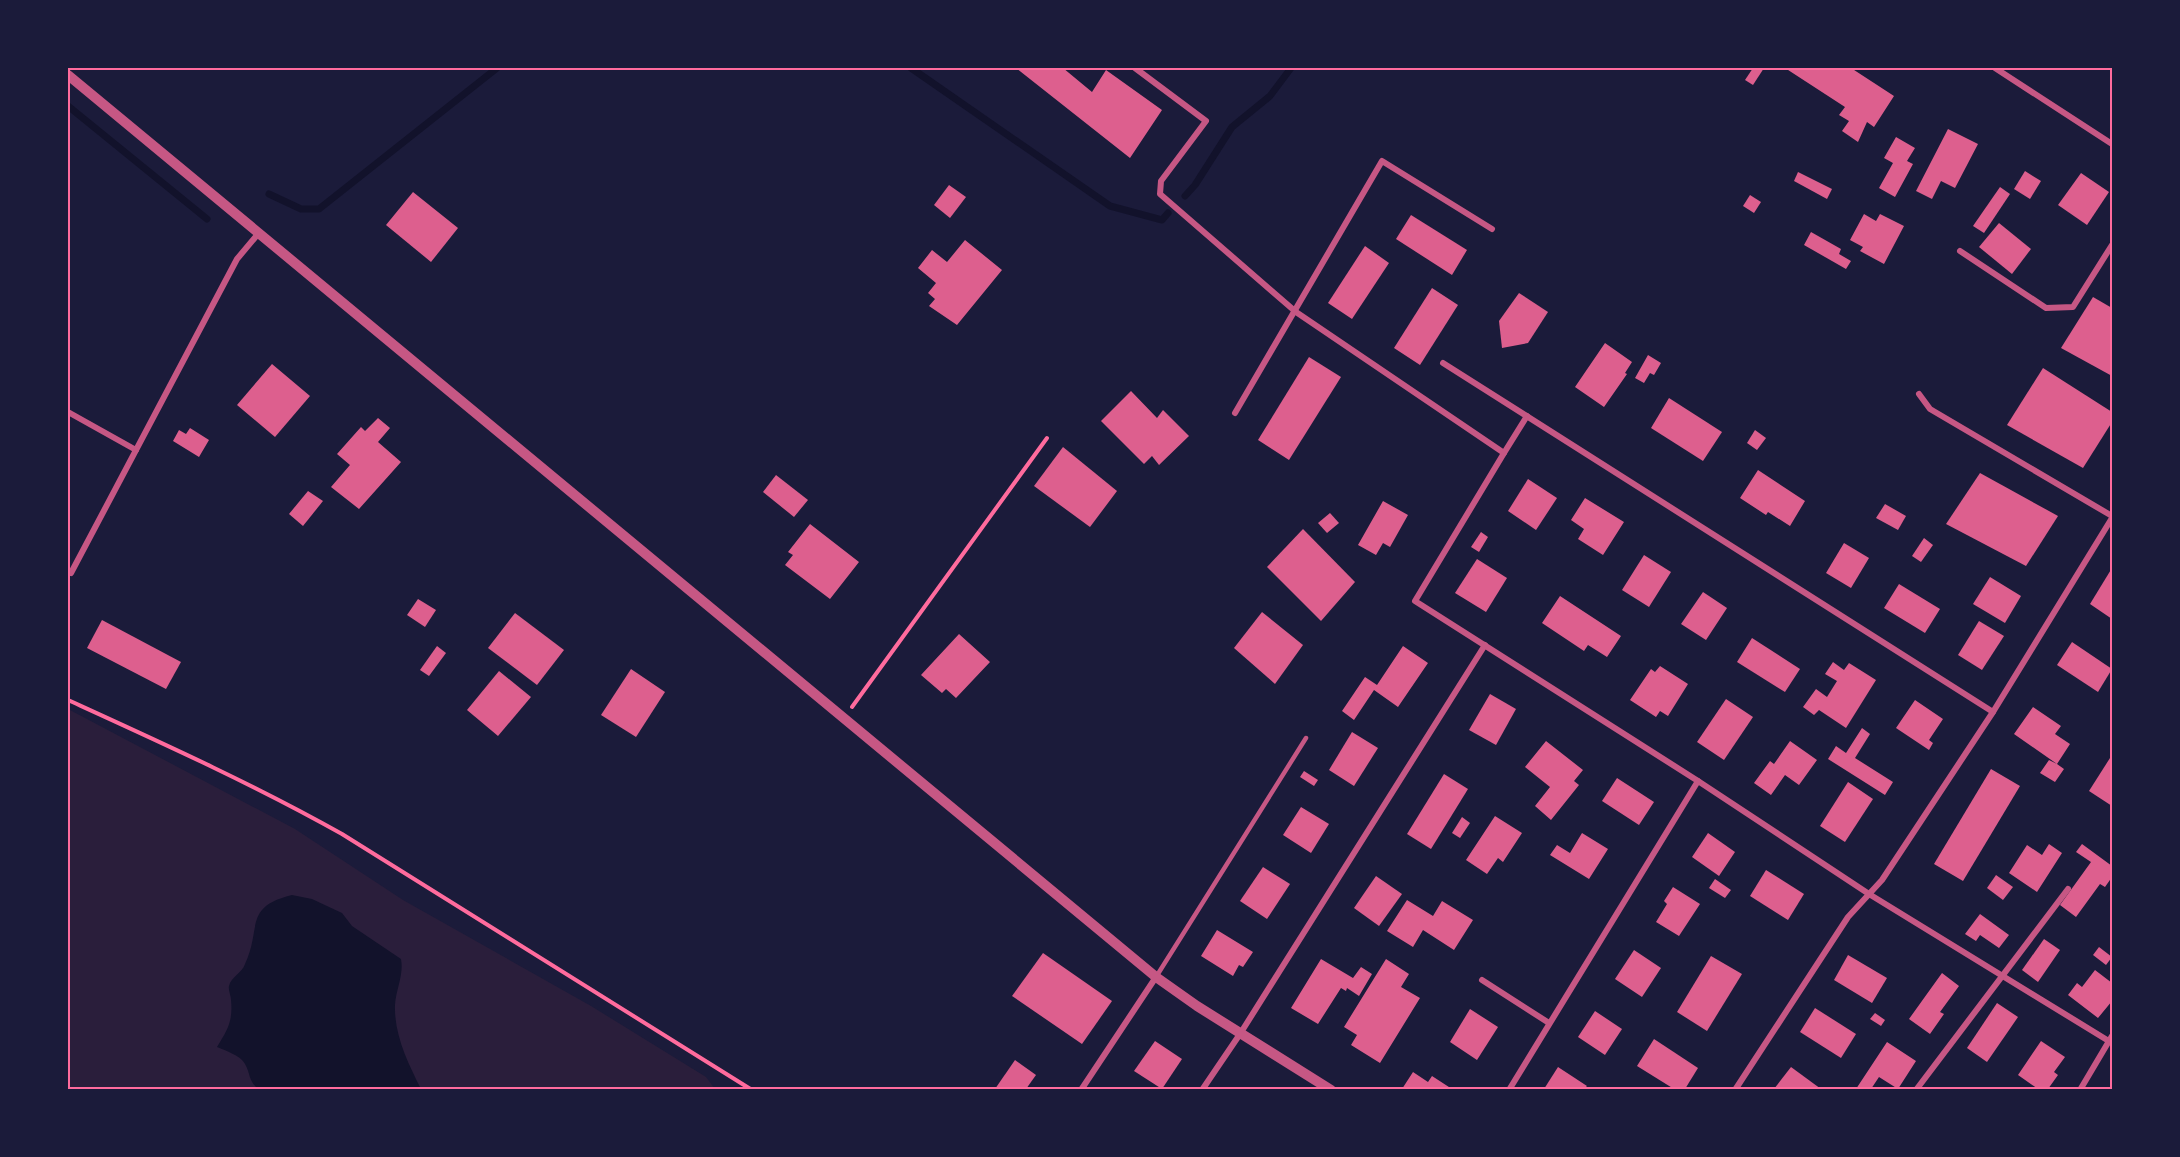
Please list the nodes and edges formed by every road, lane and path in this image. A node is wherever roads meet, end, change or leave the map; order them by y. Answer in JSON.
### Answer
{"nodes":[{"id":1,"x":1135,"y":68,"type":"edge"},
{"id":2,"x":1995,"y":68,"type":"edge"},
{"id":3,"x":68,"y":75,"type":"edge"},
{"id":4,"x":2112,"y":144,"type":"edge"},
{"id":5,"x":1492,"y":229,"type":"dead end"},
{"id":6,"x":258,"y":234,"type":"junction"},
{"id":7,"x":2112,"y":245,"type":"edge"},
{"id":8,"x":1960,"y":251,"type":"dead end"},
{"id":9,"x":1296,"y":312,"type":"junction"},
{"id":10,"x":1443,"y":363,"type":"dead end"},
{"id":11,"x":1919,"y":394,"type":"dead end"},
{"id":12,"x":68,"y":412,"type":"edge"},
{"id":13,"x":1235,"y":413,"type":"dead end"},
{"id":14,"x":1527,"y":416,"type":"junction"},
{"id":15,"x":1047,"y":438,"type":"dead end"},
{"id":16,"x":136,"y":450,"type":"junction"},
{"id":17,"x":1504,"y":453,"type":"junction"},
{"id":18,"x":2112,"y":517,"type":"edge"},
{"id":19,"x":71,"y":573,"type":"dead end"},
{"id":20,"x":1485,"y":645,"type":"junction"},
{"id":21,"x":68,"y":700,"type":"edge"},
{"id":22,"x":1993,"y":712,"type":"junction"},
{"id":23,"x":843,"y":718,"type":"junction"},
{"id":24,"x":1306,"y":738,"type":"dead end"},
{"id":25,"x":1698,"y":781,"type":"junction"},
{"id":26,"x":2068,"y":889,"type":"dead end"},
{"id":27,"x":1869,"y":894,"type":"junction"},
{"id":28,"x":2002,"y":975,"type":"junction"},
{"id":29,"x":1156,"y":977,"type":"junction"},
{"id":30,"x":1482,"y":980,"type":"dead end"},
{"id":31,"x":1550,"y":1023,"type":"junction"},
{"id":32,"x":1240,"y":1034,"type":"junction"},
{"id":33,"x":2111,"y":1040,"type":"edge"},
{"id":34,"x":752,"y":1089,"type":"edge"},
{"id":35,"x":1081,"y":1089,"type":"edge"},
{"id":36,"x":1202,"y":1089,"type":"edge"},
{"id":37,"x":1331,"y":1089,"type":"edge"},
{"id":38,"x":1509,"y":1089,"type":"edge"},
{"id":39,"x":1735,"y":1089,"type":"edge"},
{"id":40,"x":1916,"y":1089,"type":"edge"},
{"id":41,"x":2080,"y":1089,"type":"edge"}],
"edges":[{"from":1,"to":9,"type":"street"},
{"from":2,"to":4,"type":"street"},
{"from":3,"to":6,"type":"street"},
{"from":5,"to":9,"type":"street"},
{"from":6,"to":16,"type":"street"},
{"from":6,"to":23,"type":"street"},
{"from":7,"to":8,"type":"street"},
{"from":9,"to":13,"type":"street"},
{"from":9,"to":17,"type":"street"},
{"from":10,"to":14,"type":"street"},
{"from":11,"to":18,"type":"street"},
{"from":12,"to":16,"type":"street"},
{"from":14,"to":17,"type":"street"},
{"from":14,"to":22,"type":"street"},
{"from":15,"to":23,"type":"path"},
{"from":16,"to":19,"type":"street"},
{"from":17,"to":20,"type":"street"},
{"from":18,"to":22,"type":"street"},
{"from":20,"to":25,"type":"street"},
{"from":20,"to":32,"type":"street"},
{"from":21,"to":34,"type":"path"},
{"from":22,"to":27,"type":"street"},
{"from":23,"to":29,"type":"street"},
{"from":24,"to":29,"type":"lane"},
{"from":25,"to":27,"type":"street"},
{"from":25,"to":31,"type":"street"},
{"from":26,"to":28,"type":"street"},
{"from":27,"to":28,"type":"street"},
{"from":27,"to":39,"type":"street"},
{"from":28,"to":33,"type":"street"},
{"from":28,"to":40,"type":"street"},
{"from":29,"to":32,"type":"street"},
{"from":29,"to":35,"type":"street"},
{"from":30,"to":31,"type":"street"},
{"from":31,"to":38,"type":"street"},
{"from":32,"to":36,"type":"street"},
{"from":32,"to":37,"type":"street"},
{"from":33,"to":41,"type":"street"}]}
